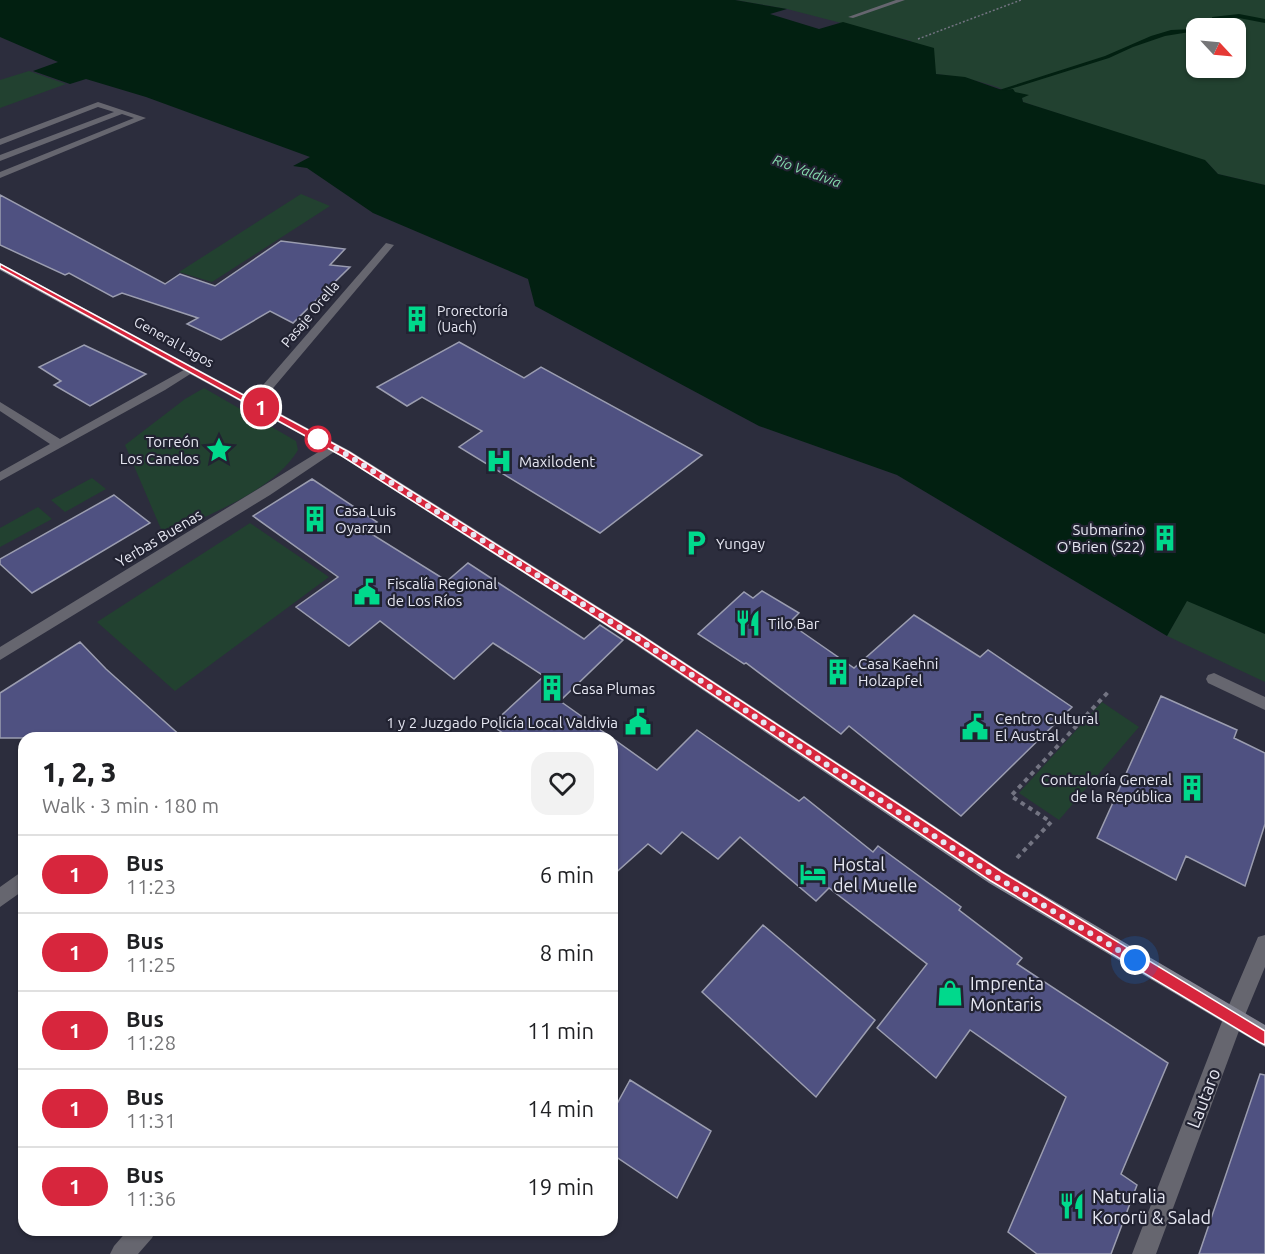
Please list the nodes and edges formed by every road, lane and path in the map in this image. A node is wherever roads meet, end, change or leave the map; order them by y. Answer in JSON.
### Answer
{"nodes":[{"id":1,"x":902,"y":0,"type":"edge"},
{"id":2,"x":1021,"y":0,"type":"edge"},
{"id":3,"x":851,"y":17,"type":"dead end"},
{"id":4,"x":918,"y":39,"type":"dead end"},
{"id":5,"x":121,"y":111,"type":"junction"},
{"id":6,"x":0,"y":142,"type":"edge"},
{"id":7,"x":0,"y":158,"type":"edge"},
{"id":8,"x":0,"y":175,"type":"edge"},
{"id":9,"x":389,"y":244,"type":"dead end"},
{"id":10,"x":0,"y":266,"type":"edge"},
{"id":11,"x":191,"y":369,"type":"junction"},
{"id":12,"x":254,"y":403,"type":"junction"},
{"id":13,"x":0,"y":406,"type":"edge"},
{"id":14,"x":59,"y":444,"type":"junction"},
{"id":15,"x":333,"y":447,"type":"junction"},
{"id":16,"x":0,"y":477,"type":"edge"},
{"id":17,"x":0,"y":654,"type":"edge"},
{"id":18,"x":1214,"y":679,"type":"dead end"},
{"id":19,"x":1110,"y":690,"type":"dead end"},
{"id":20,"x":1265,"y":704,"type":"edge"},
{"id":21,"x":1024,"y":851,"type":"dead end"},
{"id":22,"x":18,"y":884,"type":"edge"},
{"id":23,"x":0,"y":898,"type":"edge"},
{"id":24,"x":1265,"y":944,"type":"edge"},
{"id":25,"x":1233,"y":1019,"type":"junction"},
{"id":26,"x":1265,"y":1037,"type":"edge"},
{"id":27,"x":138,"y":1236,"type":"edge"},
{"id":28,"x":122,"y":1254,"type":"edge"},
{"id":29,"x":1144,"y":1254,"type":"edge"}],
"edges":[{"from":1,"to":3,"type":"street"},
{"from":2,"to":4,"type":"path"},
{"from":5,"to":6,"type":"street"},
{"from":5,"to":7,"type":"street"},
{"from":5,"to":8,"type":"street"},
{"from":9,"to":12,"type":"street","name":"Pasaje Orella"},
{"from":10,"to":11,"type":"main road","name":"General Lagos"},
{"from":11,"to":12,"type":"main road","name":"General Lagos"},
{"from":11,"to":14,"type":"street"},
{"from":12,"to":15,"type":"main road","name":"General Lagos"},
{"from":13,"to":14,"type":"street"},
{"from":14,"to":16,"type":"street"},
{"from":15,"to":17,"type":"street","name":"Yerbas Buenas"},
{"from":15,"to":25,"type":"main road"},
{"from":18,"to":20,"type":"street"},
{"from":19,"to":21,"type":"path"},
{"from":22,"to":23,"type":"street"},
{"from":24,"to":25,"type":"street","name":"Lautaro"},
{"from":25,"to":26,"type":"main road"},
{"from":25,"to":29,"type":"street","name":"Lautaro"},
{"from":27,"to":28,"type":"street"}]}
